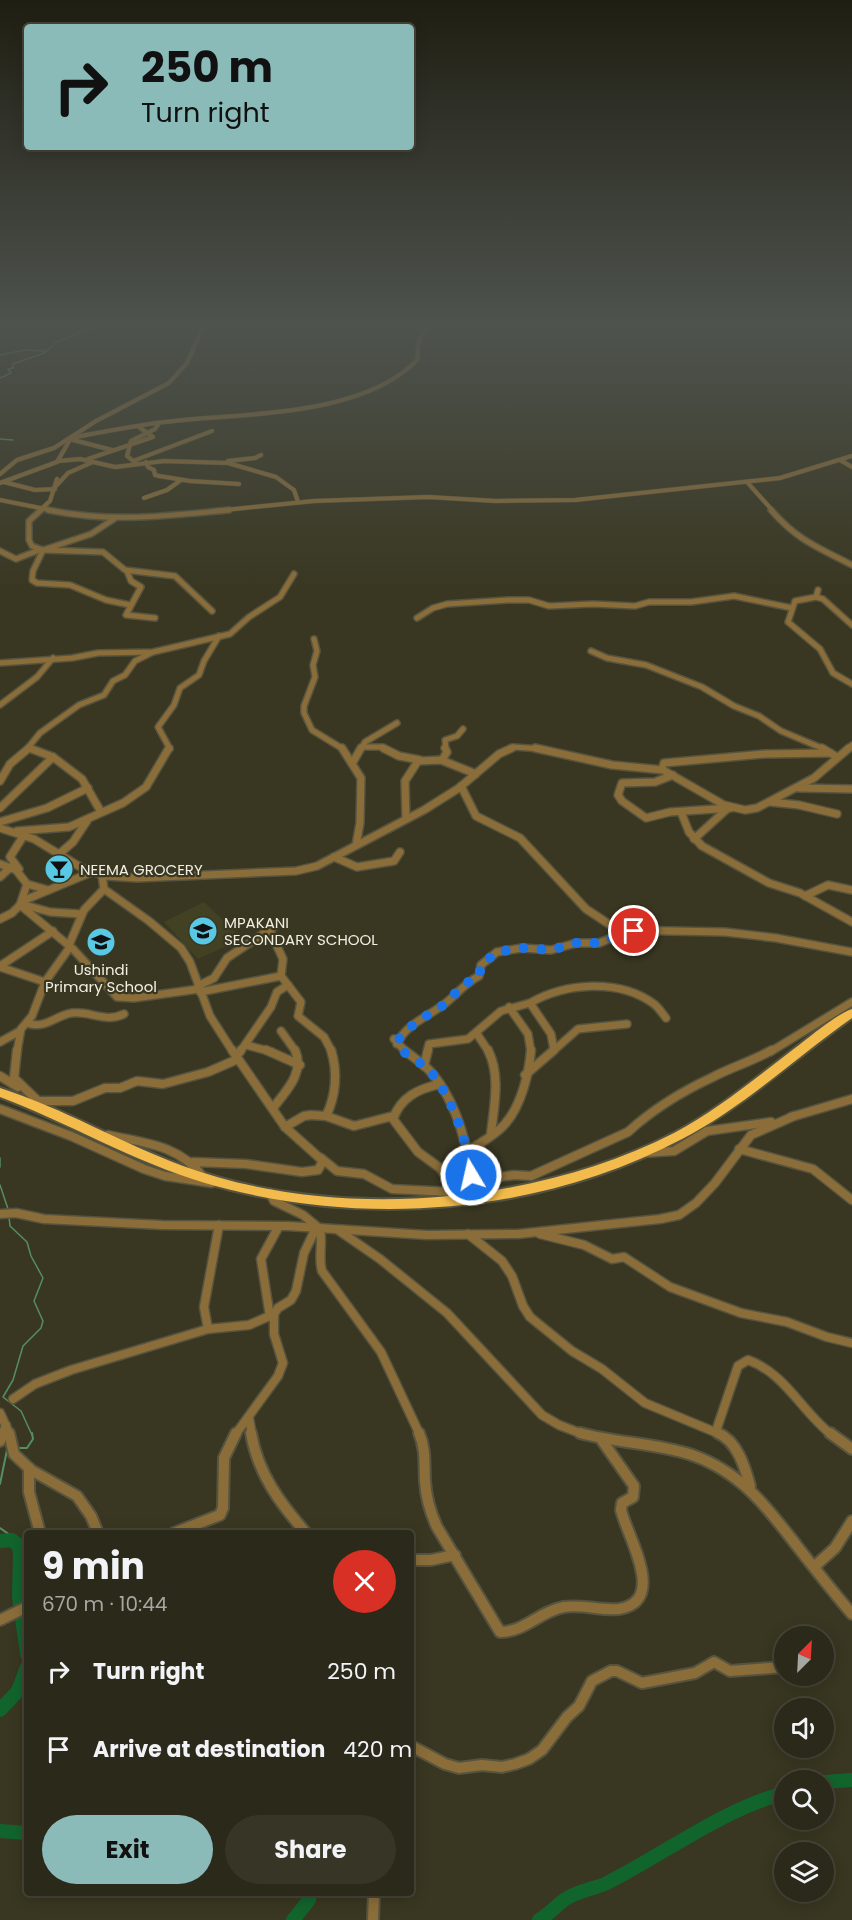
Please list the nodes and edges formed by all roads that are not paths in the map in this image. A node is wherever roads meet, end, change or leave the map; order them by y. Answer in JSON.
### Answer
{"nodes":[{"id":1,"x":111,"y":413,"type":"edge"},
{"id":2,"x":266,"y":413,"type":"edge"},
{"id":3,"x":159,"y":423,"type":"junction"},
{"id":4,"x":139,"y":427,"type":"junction"},
{"id":5,"x":212,"y":431,"type":"dead end"},
{"id":6,"x":148,"y":433,"type":"junction"},
{"id":7,"x":71,"y":439,"type":"junction"},
{"id":8,"x":130,"y":446,"type":"junction"},
{"id":9,"x":116,"y":449,"type":"junction"},
{"id":10,"x":261,"y":455,"type":"dead end"},
{"id":11,"x":852,"y":456,"type":"edge"},
{"id":12,"x":85,"y":460,"type":"junction"},
{"id":13,"x":840,"y":460,"type":"junction"},
{"id":14,"x":59,"y":461,"type":"junction"},
{"id":15,"x":94,"y":461,"type":"junction"},
{"id":16,"x":136,"y":462,"type":"junction"},
{"id":17,"x":146,"y":462,"type":"junction"},
{"id":18,"x":222,"y":462,"type":"junction"},
{"id":19,"x":852,"y":467,"type":"edge"},
{"id":20,"x":0,"y":474,"type":"edge"},
{"id":21,"x":57,"y":479,"type":"dead end"},
{"id":22,"x":181,"y":480,"type":"junction"},
{"id":23,"x":2,"y":482,"type":"edge"},
{"id":24,"x":747,"y":482,"type":"junction"},
{"id":25,"x":238,"y":484,"type":"dead end"},
{"id":26,"x":55,"y":488,"type":"junction"},
{"id":27,"x":144,"y":498,"type":"dead end"},
{"id":28,"x":0,"y":500,"type":"edge"},
{"id":29,"x":298,"y":502,"type":"junction"},
{"id":30,"x":39,"y":508,"type":"junction"},
{"id":31,"x":114,"y":519,"type":"junction"},
{"id":32,"x":41,"y":550,"type":"junction"},
{"id":33,"x":0,"y":551,"type":"edge"},
{"id":34,"x":852,"y":565,"type":"edge"},
{"id":35,"x":127,"y":571,"type":"junction"},
{"id":36,"x":294,"y":574,"type":"dead end"},
{"id":37,"x":818,"y":590,"type":"dead end"},
{"id":38,"x":816,"y":597,"type":"junction"},
{"id":39,"x":130,"y":605,"type":"junction"},
{"id":40,"x":792,"y":608,"type":"junction"},
{"id":41,"x":212,"y":611,"type":"dead end"},
{"id":42,"x":154,"y":618,"type":"dead end"},
{"id":43,"x":417,"y":618,"type":"dead end"},
{"id":44,"x":852,"y":625,"type":"edge"},
{"id":45,"x":219,"y":636,"type":"junction"},
{"id":46,"x":314,"y":639,"type":"dead end"},
{"id":47,"x":153,"y":651,"type":"junction"},
{"id":48,"x":591,"y":651,"type":"dead end"},
{"id":49,"x":53,"y":658,"type":"junction"},
{"id":50,"x":0,"y":663,"type":"edge"},
{"id":51,"x":852,"y":684,"type":"edge"},
{"id":52,"x":0,"y":705,"type":"edge"},
{"id":53,"x":397,"y":723,"type":"dead end"},
{"id":54,"x":463,"y":729,"type":"dead end"},
{"id":55,"x":852,"y":745,"type":"edge"},
{"id":56,"x":361,"y":747,"type":"junction"},
{"id":57,"x":29,"y":748,"type":"junction"},
{"id":58,"x":834,"y":755,"type":"junction"},
{"id":59,"x":52,"y":757,"type":"junction"},
{"id":60,"x":420,"y":760,"type":"junction"},
{"id":61,"x":442,"y":760,"type":"junction"},
{"id":62,"x":353,"y":762,"type":"junction"},
{"id":63,"x":662,"y":769,"type":"junction"},
{"id":64,"x":476,"y":774,"type":"junction"},
{"id":65,"x":673,"y":775,"type":"junction"},
{"id":66,"x":0,"y":781,"type":"edge"},
{"id":67,"x":461,"y":786,"type":"junction"},
{"id":68,"x":88,"y":788,"type":"junction"},
{"id":69,"x":796,"y":788,"type":"junction"},
{"id":70,"x":852,"y":789,"type":"edge"},
{"id":71,"x":770,"y":802,"type":"junction"},
{"id":72,"x":0,"y":808,"type":"edge"},
{"id":73,"x":730,"y":808,"type":"junction"},
{"id":74,"x":101,"y":812,"type":"junction"},
{"id":75,"x":681,"y":812,"type":"junction"},
{"id":76,"x":837,"y":814,"type":"dead end"},
{"id":77,"x":90,"y":817,"type":"junction"},
{"id":78,"x":406,"y":819,"type":"junction"},
{"id":79,"x":0,"y":822,"type":"edge"},
{"id":80,"x":0,"y":828,"type":"edge"},
{"id":81,"x":63,"y":828,"type":"junction"},
{"id":82,"x":14,"y":832,"type":"junction"},
{"id":83,"x":24,"y":835,"type":"junction"},
{"id":84,"x":694,"y":839,"type":"junction"},
{"id":85,"x":75,"y":840,"type":"junction"},
{"id":86,"x":356,"y":845,"type":"junction"},
{"id":87,"x":400,"y":852,"type":"dead end"},
{"id":88,"x":58,"y":855,"type":"junction"},
{"id":89,"x":334,"y":857,"type":"junction"},
{"id":90,"x":0,"y":864,"type":"edge"},
{"id":91,"x":12,"y":866,"type":"junction"},
{"id":92,"x":92,"y":872,"type":"junction"},
{"id":93,"x":22,"y":875,"type":"junction"},
{"id":94,"x":102,"y":875,"type":"junction"},
{"id":95,"x":0,"y":877,"type":"edge"},
{"id":96,"x":27,"y":884,"type":"junction"},
{"id":97,"x":49,"y":890,"type":"junction"},
{"id":98,"x":104,"y":890,"type":"junction"},
{"id":99,"x":852,"y":890,"type":"edge"},
{"id":100,"x":805,"y":896,"type":"junction"},
{"id":101,"x":20,"y":904,"type":"junction"},
{"id":102,"x":81,"y":914,"type":"junction"},
{"id":103,"x":0,"y":919,"type":"edge"},
{"id":104,"x":852,"y":922,"type":"edge"},
{"id":105,"x":53,"y":931,"type":"junction"},
{"id":106,"x":627,"y":932,"type":"junction"},
{"id":107,"x":70,"y":946,"type":"junction"},
{"id":108,"x":852,"y":952,"type":"edge"},
{"id":109,"x":0,"y":966,"type":"edge"},
{"id":110,"x":281,"y":976,"type":"junction"},
{"id":111,"x":45,"y":982,"type":"junction"},
{"id":112,"x":288,"y":985,"type":"junction"},
{"id":113,"x":199,"y":989,"type":"junction"},
{"id":114,"x":852,"y":1002,"type":"edge"},
{"id":115,"x":530,"y":1003,"type":"junction"},
{"id":116,"x":509,"y":1007,"type":"junction"},
{"id":117,"x":852,"y":1013,"type":"edge"},
{"id":118,"x":124,"y":1014,"type":"dead end"},
{"id":119,"x":666,"y":1018,"type":"dead end"},
{"id":120,"x":27,"y":1023,"type":"junction"},
{"id":121,"x":627,"y":1024,"type":"dead end"},
{"id":122,"x":20,"y":1031,"type":"junction"},
{"id":123,"x":280,"y":1031,"type":"dead end"},
{"id":124,"x":477,"y":1034,"type":"junction"},
{"id":125,"x":0,"y":1042,"type":"edge"},
{"id":126,"x":246,"y":1045,"type":"junction"},
{"id":127,"x":554,"y":1050,"type":"junction"},
{"id":128,"x":237,"y":1058,"type":"junction"},
{"id":129,"x":300,"y":1065,"type":"junction"},
{"id":130,"x":424,"y":1066,"type":"junction"},
{"id":131,"x":525,"y":1075,"type":"junction"},
{"id":132,"x":0,"y":1076,"type":"edge"},
{"id":133,"x":440,"y":1084,"type":"junction"},
{"id":134,"x":0,"y":1092,"type":"edge"},
{"id":135,"x":852,"y":1099,"type":"edge"},
{"id":136,"x":39,"y":1102,"type":"junction"},
{"id":137,"x":273,"y":1108,"type":"dead end"},
{"id":138,"x":0,"y":1109,"type":"edge"},
{"id":139,"x":326,"y":1116,"type":"junction"},
{"id":140,"x":393,"y":1116,"type":"junction"},
{"id":141,"x":794,"y":1116,"type":"junction"},
{"id":142,"x":285,"y":1127,"type":"junction"},
{"id":143,"x":94,"y":1131,"type":"junction"},
{"id":144,"x":491,"y":1134,"type":"junction"},
{"id":145,"x":739,"y":1149,"type":"junction"},
{"id":146,"x":467,"y":1152,"type":"junction"},
{"id":147,"x":639,"y":1153,"type":"junction"},
{"id":148,"x":321,"y":1158,"type":"junction"},
{"id":149,"x":193,"y":1162,"type":"junction"},
{"id":150,"x":203,"y":1177,"type":"junction"},
{"id":151,"x":464,"y":1182,"type":"junction"},
{"id":152,"x":228,"y":1184,"type":"junction"},
{"id":153,"x":270,"y":1193,"type":"junction"},
{"id":154,"x":451,"y":1193,"type":"junction"},
{"id":155,"x":852,"y":1200,"type":"edge"},
{"id":156,"x":0,"y":1214,"type":"edge"},
{"id":157,"x":219,"y":1226,"type":"junction"},
{"id":158,"x":279,"y":1226,"type":"junction"},
{"id":159,"x":318,"y":1228,"type":"junction"},
{"id":160,"x":337,"y":1229,"type":"junction"},
{"id":161,"x":535,"y":1232,"type":"junction"},
{"id":162,"x":468,"y":1234,"type":"junction"},
{"id":163,"x":272,"y":1316,"type":"junction"},
{"id":164,"x":208,"y":1329,"type":"junction"},
{"id":165,"x":852,"y":1342,"type":"edge"},
{"id":166,"x":13,"y":1399,"type":"dead end"},
{"id":167,"x":0,"y":1413,"type":"edge"},
{"id":168,"x":249,"y":1418,"type":"junction"},
{"id":169,"x":6,"y":1425,"type":"junction"},
{"id":170,"x":717,"y":1431,"type":"junction"},
{"id":171,"x":601,"y":1438,"type":"junction"},
{"id":172,"x":0,"y":1441,"type":"edge"},
{"id":173,"x":852,"y":1449,"type":"edge"},
{"id":174,"x":29,"y":1468,"type":"junction"},
{"id":175,"x":750,"y":1486,"type":"junction"},
{"id":176,"x":852,"y":1521,"type":"edge"},
{"id":177,"x":39,"y":1530,"type":"edge"},
{"id":178,"x":97,"y":1530,"type":"edge"},
{"id":179,"x":182,"y":1530,"type":"edge"},
{"id":180,"x":304,"y":1530,"type":"edge"},
{"id":181,"x":455,"y":1555,"type":"junction"},
{"id":182,"x":414,"y":1560,"type":"edge"},
{"id":183,"x":815,"y":1566,"type":"junction"},
{"id":184,"x":24,"y":1608,"type":"edge"},
{"id":185,"x":852,"y":1614,"type":"edge"},
{"id":186,"x":0,"y":1620,"type":"edge"},
{"id":187,"x":774,"y":1668,"type":"edge"},
{"id":188,"x":414,"y":1748,"type":"edge"},
{"id":189,"x":374,"y":1896,"type":"edge"},
{"id":190,"x":374,"y":1920,"type":"edge"}],
"edges":[{"from":1,"to":7,"type":"street"},
{"from":2,"to":3,"type":"street"},
{"from":3,"to":4,"type":"street"},
{"from":3,"to":6,"type":"street"},
{"from":4,"to":6,"type":"street"},
{"from":4,"to":7,"type":"street"},
{"from":5,"to":16,"type":"street"},
{"from":6,"to":8,"type":"street"},
{"from":7,"to":9,"type":"street"},
{"from":7,"to":14,"type":"street"},
{"from":7,"to":20,"type":"street"},
{"from":8,"to":9,"type":"street"},
{"from":8,"to":16,"type":"street"},
{"from":9,"to":12,"type":"street"},
{"from":10,"to":18,"type":"street"},
{"from":11,"to":13,"type":"street"},
{"from":12,"to":14,"type":"street"},
{"from":12,"to":15,"type":"street"},
{"from":13,"to":19,"type":"street"},
{"from":13,"to":24,"type":"street"},
{"from":14,"to":23,"type":"street"},
{"from":15,"to":16,"type":"street"},
{"from":15,"to":26,"type":"street"},
{"from":16,"to":17,"type":"street"},
{"from":17,"to":18,"type":"street"},
{"from":17,"to":22,"type":"street"},
{"from":18,"to":29,"type":"street"},
{"from":21,"to":26,"type":"street"},
{"from":22,"to":25,"type":"street"},
{"from":22,"to":27,"type":"street"},
{"from":23,"to":26,"type":"street"},
{"from":24,"to":29,"type":"street"},
{"from":24,"to":34,"type":"street"},
{"from":26,"to":30,"type":"street"},
{"from":28,"to":30,"type":"street"},
{"from":29,"to":31,"type":"street"},
{"from":30,"to":31,"type":"street"},
{"from":30,"to":32,"type":"street"},
{"from":31,"to":32,"type":"street"},
{"from":32,"to":33,"type":"street"},
{"from":32,"to":35,"type":"street"},
{"from":32,"to":39,"type":"street"},
{"from":35,"to":39,"type":"street"},
{"from":35,"to":41,"type":"street"},
{"from":36,"to":45,"type":"street"},
{"from":37,"to":38,"type":"street"},
{"from":38,"to":40,"type":"street"},
{"from":38,"to":44,"type":"street"},
{"from":39,"to":42,"type":"street"},
{"from":40,"to":43,"type":"street"},
{"from":40,"to":51,"type":"street"},
{"from":45,"to":47,"type":"street"},
{"from":45,"to":74,"type":"street"},
{"from":46,"to":62,"type":"street"},
{"from":47,"to":49,"type":"street"},
{"from":47,"to":57,"type":"street"},
{"from":48,"to":58,"type":"street"},
{"from":49,"to":50,"type":"street"},
{"from":49,"to":52,"type":"street"},
{"from":53,"to":56,"type":"street"},
{"from":54,"to":61,"type":"street"},
{"from":55,"to":58,"type":"street"},
{"from":56,"to":60,"type":"street"},
{"from":56,"to":62,"type":"street"},
{"from":57,"to":59,"type":"street"},
{"from":57,"to":66,"type":"street"},
{"from":58,"to":63,"type":"street"},
{"from":58,"to":69,"type":"street"},
{"from":59,"to":68,"type":"street"},
{"from":59,"to":72,"type":"street"},
{"from":60,"to":61,"type":"street"},
{"from":60,"to":78,"type":"street"},
{"from":61,"to":64,"type":"street"},
{"from":62,"to":86,"type":"street"},
{"from":63,"to":64,"type":"street"},
{"from":63,"to":65,"type":"street"},
{"from":64,"to":67,"type":"street"},
{"from":65,"to":73,"type":"street"},
{"from":65,"to":75,"type":"street"},
{"from":67,"to":78,"type":"street"},
{"from":67,"to":106,"type":"street"},
{"from":68,"to":74,"type":"street"},
{"from":68,"to":79,"type":"street"},
{"from":69,"to":70,"type":"street"},
{"from":69,"to":71,"type":"street"},
{"from":71,"to":73,"type":"street"},
{"from":71,"to":76,"type":"street"},
{"from":73,"to":75,"type":"street"},
{"from":73,"to":84,"type":"street"},
{"from":74,"to":77,"type":"street"},
{"from":75,"to":84,"type":"street"},
{"from":77,"to":81,"type":"street"},
{"from":77,"to":85,"type":"street"},
{"from":78,"to":86,"type":"street"},
{"from":80,"to":82,"type":"street"},
{"from":81,"to":82,"type":"street"},
{"from":81,"to":85,"type":"street"},
{"from":82,"to":83,"type":"street"},
{"from":83,"to":88,"type":"street"},
{"from":83,"to":93,"type":"street"},
{"from":84,"to":100,"type":"street"},
{"from":85,"to":88,"type":"street"},
{"from":86,"to":89,"type":"street"},
{"from":87,"to":89,"type":"street"},
{"from":88,"to":92,"type":"street"},
{"from":89,"to":94,"type":"street"},
{"from":90,"to":91,"type":"street"},
{"from":91,"to":93,"type":"street"},
{"from":91,"to":95,"type":"street"},
{"from":92,"to":94,"type":"street"},
{"from":92,"to":97,"type":"street"},
{"from":93,"to":96,"type":"street"},
{"from":94,"to":98,"type":"street"},
{"from":96,"to":97,"type":"street"},
{"from":96,"to":101,"type":"street"},
{"from":97,"to":101,"type":"street"},
{"from":98,"to":102,"type":"street"},
{"from":98,"to":113,"type":"street"},
{"from":99,"to":100,"type":"street"},
{"from":100,"to":104,"type":"street"},
{"from":101,"to":102,"type":"street"},
{"from":101,"to":103,"type":"street"},
{"from":101,"to":105,"type":"street"},
{"from":102,"to":107,"type":"street"},
{"from":105,"to":107,"type":"street"},
{"from":105,"to":109,"type":"street"},
{"from":106,"to":108,"type":"street"},
{"from":106,"to":130,"type":"street"},
{"from":107,"to":111,"type":"street"},
{"from":107,"to":113,"type":"street"},
{"from":109,"to":111,"type":"street"},
{"from":110,"to":112,"type":"street"},
{"from":110,"to":113,"type":"street"},
{"from":110,"to":113,"type":"street"},
{"from":111,"to":120,"type":"street"},
{"from":112,"to":126,"type":"street"},
{"from":112,"to":139,"type":"street"},
{"from":113,"to":128,"type":"street"},
{"from":114,"to":151,"type":"street"},
{"from":115,"to":116,"type":"street"},
{"from":115,"to":119,"type":"street"},
{"from":115,"to":127,"type":"street"},
{"from":116,"to":124,"type":"street"},
{"from":116,"to":131,"type":"street"},
{"from":117,"to":147,"type":"highway"},
{"from":118,"to":120,"type":"street"},
{"from":120,"to":122,"type":"street"},
{"from":121,"to":127,"type":"street"},
{"from":122,"to":125,"type":"street"},
{"from":122,"to":136,"type":"street"},
{"from":123,"to":129,"type":"street"},
{"from":124,"to":130,"type":"street"},
{"from":124,"to":144,"type":"street"},
{"from":126,"to":128,"type":"street"},
{"from":126,"to":129,"type":"street"},
{"from":127,"to":131,"type":"street"},
{"from":128,"to":136,"type":"street"},
{"from":128,"to":142,"type":"street"},
{"from":129,"to":137,"type":"street"},
{"from":130,"to":133,"type":"street"},
{"from":131,"to":144,"type":"street"},
{"from":132,"to":136,"type":"street"},
{"from":133,"to":140,"type":"street"},
{"from":133,"to":146,"type":"street"},
{"from":134,"to":136,"type":"highway"},
{"from":135,"to":141,"type":"street"},
{"from":136,"to":143,"type":"highway"},
{"from":138,"to":152,"type":"street"},
{"from":139,"to":140,"type":"street"},
{"from":139,"to":142,"type":"street"},
{"from":140,"to":154,"type":"street"},
{"from":141,"to":145,"type":"street"},
{"from":141,"to":147,"type":"street"},
{"from":142,"to":148,"type":"street"},
{"from":143,"to":149,"type":"street"},
{"from":143,"to":150,"type":"highway"},
{"from":144,"to":146,"type":"street"},
{"from":145,"to":155,"type":"street"},
{"from":145,"to":161,"type":"street"},
{"from":146,"to":151,"type":"street"},
{"from":147,"to":154,"type":"highway"},
{"from":148,"to":149,"type":"street"},
{"from":148,"to":154,"type":"street"},
{"from":149,"to":150,"type":"street"},
{"from":150,"to":152,"type":"highway"},
{"from":151,"to":154,"type":"street"},
{"from":152,"to":153,"type":"highway"},
{"from":153,"to":154,"type":"highway"},
{"from":153,"to":159,"type":"street"},
{"from":156,"to":157,"type":"street"},
{"from":157,"to":158,"type":"street"},
{"from":157,"to":164,"type":"street"},
{"from":158,"to":159,"type":"street"},
{"from":158,"to":163,"type":"street"},
{"from":159,"to":160,"type":"street"},
{"from":159,"to":163,"type":"street"},
{"from":159,"to":181,"type":"street"},
{"from":160,"to":162,"type":"street"},
{"from":160,"to":171,"type":"street"},
{"from":161,"to":162,"type":"street"},
{"from":161,"to":165,"type":"street"},
{"from":162,"to":170,"type":"street"},
{"from":163,"to":164,"type":"street"},
{"from":163,"to":168,"type":"street"},
{"from":164,"to":166,"type":"street"},
{"from":167,"to":169,"type":"street"},
{"from":168,"to":179,"type":"street"},
{"from":168,"to":180,"type":"street"},
{"from":169,"to":172,"type":"street"},
{"from":169,"to":174,"type":"street"},
{"from":170,"to":173,"type":"street"},
{"from":170,"to":175,"type":"street"},
{"from":171,"to":175,"type":"street"},
{"from":171,"to":181,"type":"street"},
{"from":174,"to":177,"type":"street"},
{"from":174,"to":178,"type":"street"},
{"from":175,"to":183,"type":"street"},
{"from":176,"to":183,"type":"street"},
{"from":181,"to":182,"type":"street"},
{"from":183,"to":185,"type":"street"},
{"from":184,"to":186,"type":"street"},
{"from":187,"to":188,"type":"street"},
{"from":189,"to":190,"type":"street"}]}
